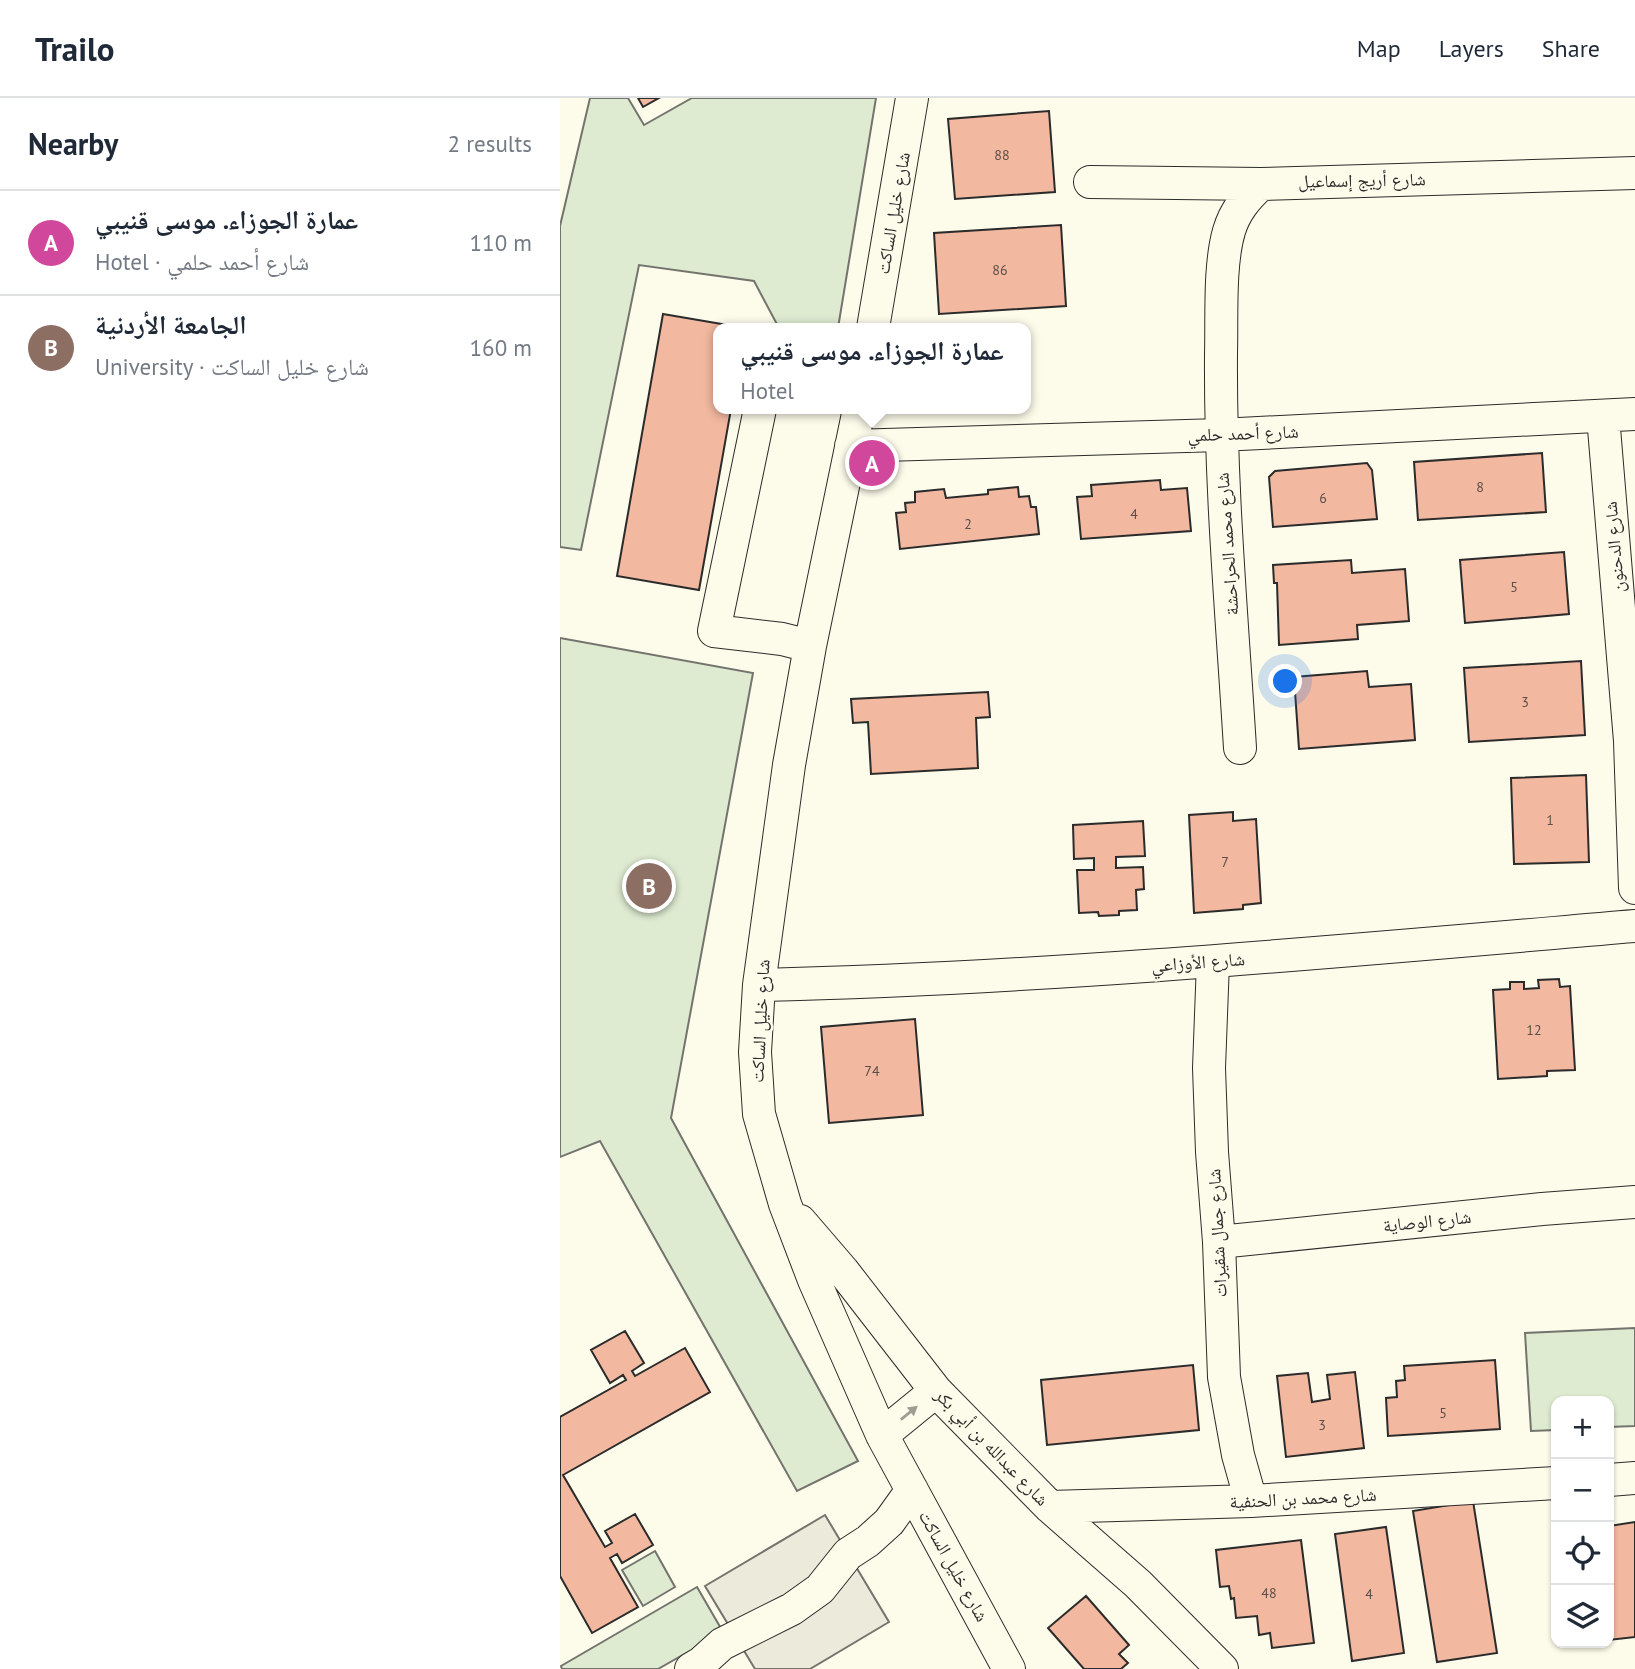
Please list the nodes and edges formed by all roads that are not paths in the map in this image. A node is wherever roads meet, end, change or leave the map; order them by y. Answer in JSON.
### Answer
{"nodes":[{"id":1,"x":912,"y":98,"type":"edge"},
{"id":2,"x":1635,"y":173,"type":"edge"},
{"id":3,"x":1090,"y":182,"type":"dead end"},
{"id":4,"x":1261,"y":184,"type":"junction"},
{"id":5,"x":874,"y":323,"type":"edge"},
{"id":6,"x":759,"y":414,"type":"edge"},
{"id":7,"x":858,"y":414,"type":"edge"},
{"id":8,"x":1635,"y":414,"type":"edge"},
{"id":9,"x":1603,"y":416,"type":"junction"},
{"id":10,"x":1220,"y":435,"type":"junction"},
{"id":11,"x":850,"y":446,"type":"junction"},
{"id":12,"x":810,"y":646,"type":"junction"},
{"id":13,"x":1632,"y":740,"type":"edge"},
{"id":14,"x":1240,"y":748,"type":"dead end"},
{"id":15,"x":1635,"y":888,"type":"edge"},
{"id":16,"x":1635,"y":926,"type":"edge"},
{"id":17,"x":1213,"y":962,"type":"junction"},
{"id":18,"x":759,"y":985,"type":"junction"},
{"id":19,"x":1635,"y":1202,"type":"edge"},
{"id":20,"x":785,"y":1204,"type":"junction"},
{"id":21,"x":1220,"y":1242,"type":"junction"},
{"id":22,"x":936,"y":1391,"type":"junction"},
{"id":23,"x":882,"y":1435,"type":"junction"},
{"id":24,"x":1635,"y":1478,"type":"edge"},
{"id":25,"x":1614,"y":1480,"type":"edge"},
{"id":26,"x":1551,"y":1483,"type":"edge"},
{"id":27,"x":912,"y":1490,"type":"junction"},
{"id":28,"x":1251,"y":1501,"type":"junction"},
{"id":29,"x":1050,"y":1507,"type":"junction"},
{"id":30,"x":691,"y":1669,"type":"edge"},
{"id":31,"x":1009,"y":1669,"type":"edge"},
{"id":32,"x":1222,"y":1669,"type":"edge"}],
"edges":[{"from":1,"to":5,"type":"street","name":"شارع خليل الساكت"},
{"from":2,"to":4,"type":"street","name":"شارع أريج إسماعيل"},
{"from":3,"to":4,"type":"street","name":"شارع أريج إسماعيل"},
{"from":4,"to":10,"type":"street","name":"شارع محمد الحراحشة"},
{"from":6,"to":12,"type":"street"},
{"from":7,"to":11,"type":"street","name":"شارع خليل الساكت"},
{"from":8,"to":9,"type":"street","name":"شارع أحمد حلمي"},
{"from":9,"to":10,"type":"street","name":"شارع أحمد حلمي"},
{"from":9,"to":13,"type":"street","name":"شارع الدحنون"},
{"from":10,"to":11,"type":"street","name":"شارع أحمد حلمي"},
{"from":10,"to":14,"type":"street","name":"شارع محمد الحراحشة"},
{"from":11,"to":12,"type":"street","name":"شارع خليل الساكت"},
{"from":12,"to":18,"type":"street","name":"شارع خليل الساكت"},
{"from":13,"to":15,"type":"street","name":"شارع الدحنون"},
{"from":16,"to":17,"type":"street","name":"شارع الأوزاعي"},
{"from":17,"to":18,"type":"street","name":"شارع الأوزاعي"},
{"from":17,"to":21,"type":"street","name":"شارع جمال شقيرات"},
{"from":18,"to":20,"type":"street","name":"شارع خليل الساكت"},
{"from":19,"to":21,"type":"street","name":"شارع الوصاية"},
{"from":20,"to":22,"type":"street","name":"شارع عبدالله بن أبي بكر"},
{"from":20,"to":23,"type":"street","name":"شارع خليل الساكت"},
{"from":21,"to":28,"type":"street","name":"شارع جمال شقيرات"},
{"from":23,"to":22,"type":"street","one_way":true},
{"from":22,"to":29,"type":"street","name":"شارع عبدالله بن أبي بكر"},
{"from":23,"to":27,"type":"street","name":"شارع خليل الساكت"},
{"from":24,"to":25,"type":"street"},
{"from":26,"to":28,"type":"street","name":"شارع محمد بن الحنفية"},
{"from":27,"to":30,"type":"street"},
{"from":27,"to":31,"type":"street","name":"شارع خليل الساكت"},
{"from":28,"to":29,"type":"street","name":"شارع محمد بن الحنفية"},
{"from":29,"to":32,"type":"street","name":"شارع عبدالله بن أبي بكر"}]}
